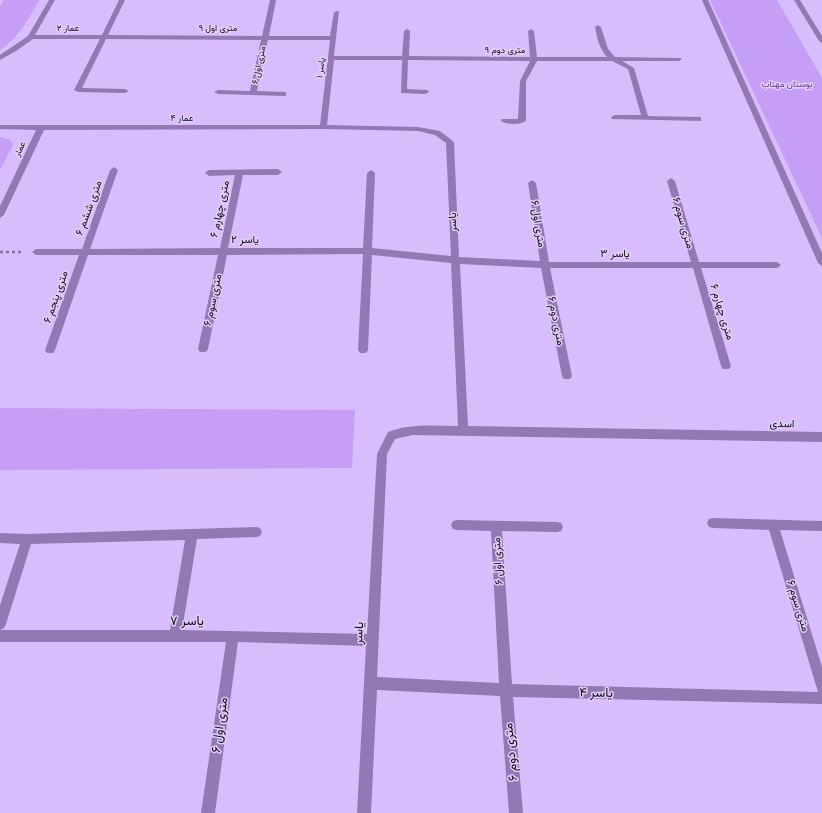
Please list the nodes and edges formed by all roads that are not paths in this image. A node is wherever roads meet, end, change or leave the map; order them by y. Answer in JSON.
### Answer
{"nodes":[{"id":1,"x":52,"y":0,"type":"edge"},
{"id":2,"x":122,"y":0,"type":"edge"},
{"id":3,"x":273,"y":0,"type":"edge"},
{"id":4,"x":705,"y":0,"type":"edge"},
{"id":5,"x":792,"y":0,"type":"edge"},
{"id":6,"x":797,"y":0,"type":"edge"},
{"id":7,"x":803,"y":10,"type":"junction"},
{"id":8,"x":337,"y":12,"type":"dead end"},
{"id":9,"x":598,"y":27,"type":"dead end"},
{"id":10,"x":407,"y":31,"type":"dead end"},
{"id":11,"x":531,"y":31,"type":"dead end"},
{"id":12,"x":265,"y":36,"type":"junction"},
{"id":13,"x":31,"y":37,"type":"junction"},
{"id":14,"x":104,"y":37,"type":"junction"},
{"id":15,"x":333,"y":38,"type":"junction"},
{"id":16,"x":822,"y":41,"type":"edge"},
{"id":17,"x":0,"y":58,"type":"edge"},
{"id":18,"x":332,"y":58,"type":"junction"},
{"id":19,"x":405,"y":59,"type":"junction"},
{"id":20,"x":534,"y":59,"type":"junction"},
{"id":21,"x":679,"y":59,"type":"dead end"},
{"id":22,"x":613,"y":60,"type":"junction"},
{"id":23,"x":126,"y":91,"type":"dead end"},
{"id":24,"x":218,"y":92,"type":"dead end"},
{"id":25,"x":425,"y":92,"type":"dead end"},
{"id":26,"x":253,"y":93,"type":"junction"},
{"id":27,"x":284,"y":94,"type":"dead end"},
{"id":28,"x":615,"y":117,"type":"dead end"},
{"id":29,"x":645,"y":117,"type":"junction"},
{"id":30,"x":698,"y":119,"type":"dead end"},
{"id":31,"x":505,"y":121,"type":"dead end"},
{"id":32,"x":0,"y":127,"type":"edge"},
{"id":33,"x":41,"y":128,"type":"junction"},
{"id":34,"x":323,"y":128,"type":"junction"},
{"id":35,"x":114,"y":170,"type":"dead end"},
{"id":36,"x":240,"y":172,"type":"junction"},
{"id":37,"x":278,"y":172,"type":"dead end"},
{"id":38,"x":209,"y":173,"type":"dead end"},
{"id":39,"x":371,"y":173,"type":"dead end"},
{"id":40,"x":671,"y":181,"type":"dead end"},
{"id":41,"x":532,"y":183,"type":"dead end"},
{"id":42,"x":0,"y":215,"type":"edge"},
{"id":43,"x":223,"y":251,"type":"junction"},
{"id":44,"x":367,"y":251,"type":"junction"},
{"id":45,"x":36,"y":252,"type":"road end"},
{"id":46,"x":85,"y":252,"type":"junction"},
{"id":47,"x":454,"y":260,"type":"junction"},
{"id":48,"x":822,"y":263,"type":"edge"},
{"id":49,"x":545,"y":265,"type":"junction"},
{"id":50,"x":695,"y":265,"type":"junction"},
{"id":51,"x":777,"y":265,"type":"dead end"},
{"id":52,"x":203,"y":349,"type":"dead end"},
{"id":53,"x":50,"y":350,"type":"dead end"},
{"id":54,"x":363,"y":350,"type":"dead end"},
{"id":55,"x":726,"y":366,"type":"dead end"},
{"id":56,"x":567,"y":376,"type":"dead end"},
{"id":57,"x":463,"y":431,"type":"junction"},
{"id":58,"x":822,"y":437,"type":"edge"},
{"id":59,"x":713,"y":523,"type":"dead end"},
{"id":60,"x":457,"y":525,"type":"dead end"},
{"id":61,"x":773,"y":526,"type":"junction"},
{"id":62,"x":822,"y":526,"type":"edge"},
{"id":63,"x":496,"y":527,"type":"junction"},
{"id":64,"x":557,"y":527,"type":"dead end"},
{"id":65,"x":256,"y":532,"type":"dead end"},
{"id":66,"x":192,"y":534,"type":"junction"},
{"id":67,"x":0,"y":538,"type":"edge"},
{"id":68,"x":27,"y":539,"type":"junction"},
{"id":69,"x":0,"y":624,"type":"edge"},
{"id":70,"x":0,"y":636,"type":"edge"},
{"id":71,"x":175,"y":636,"type":"junction"},
{"id":72,"x":233,"y":636,"type":"junction"},
{"id":73,"x":373,"y":640,"type":"junction"},
{"id":74,"x":370,"y":683,"type":"junction"},
{"id":75,"x":822,"y":687,"type":"edge"},
{"id":76,"x":506,"y":690,"type":"junction"},
{"id":77,"x":822,"y":698,"type":"edge"},
{"id":78,"x":208,"y":813,"type":"edge"},
{"id":79,"x":364,"y":813,"type":"edge"},
{"id":80,"x":516,"y":813,"type":"edge"}],
"edges":[{"from":1,"to":13,"type":"street"},
{"from":2,"to":14,"type":"street"},
{"from":3,"to":12,"type":"street"},
{"from":4,"to":48,"type":"street"},
{"from":5,"to":7,"type":"street"},
{"from":6,"to":7,"type":"street"},
{"from":7,"to":16,"type":"street"},
{"from":8,"to":15,"type":"street","name":"یاسر ۱"},
{"from":9,"to":22,"type":"street"},
{"from":10,"to":19,"type":"street"},
{"from":11,"to":20,"type":"street"},
{"from":12,"to":14,"type":"street","name":"۹ متری اول"},
{"from":12,"to":15,"type":"street","name":"۹ متری اول"},
{"from":12,"to":26,"type":"street","name":"۶ متری اول"},
{"from":13,"to":14,"type":"street","name":"عمار ۲"},
{"from":13,"to":17,"type":"street"},
{"from":14,"to":23,"type":"street"},
{"from":15,"to":18,"type":"street","name":"یاسر ۱"},
{"from":18,"to":19,"type":"street","name":"۹ متری دوم"},
{"from":18,"to":34,"type":"street","name":"یاسر ۱"},
{"from":19,"to":20,"type":"street","name":"۹ متری دوم"},
{"from":19,"to":25,"type":"street"},
{"from":20,"to":22,"type":"street","name":"۹ متری دوم"},
{"from":20,"to":31,"type":"street"},
{"from":21,"to":22,"type":"street","name":"۹ متری دوم"},
{"from":22,"to":29,"type":"street"},
{"from":24,"to":26,"type":"street"},
{"from":26,"to":27,"type":"street"},
{"from":28,"to":29,"type":"street"},
{"from":29,"to":30,"type":"street"},
{"from":32,"to":33,"type":"street","name":"عمار"},
{"from":33,"to":34,"type":"street","name":"عمار ۴"},
{"from":33,"to":42,"type":"street","name":"عمار"},
{"from":34,"to":47,"type":"street","name":"یاسر"},
{"from":35,"to":46,"type":"street","name":"۶ متری ششم"},
{"from":36,"to":37,"type":"street"},
{"from":36,"to":38,"type":"street"},
{"from":36,"to":43,"type":"street","name":"۶ متری چهارم"},
{"from":39,"to":44,"type":"street"},
{"from":40,"to":50,"type":"street","name":"۶ متری سوم"},
{"from":41,"to":49,"type":"street","name":"۶ متری اول"},
{"from":43,"to":44,"type":"street","name":"یاسر ۲"},
{"from":43,"to":46,"type":"street","name":"یاسر ۲"},
{"from":43,"to":52,"type":"street","name":"۶ متری سوم"},
{"from":44,"to":47,"type":"street","name":"یاسر ۲"},
{"from":44,"to":54,"type":"street"},
{"from":45,"to":46,"type":"street","name":"یاسر ۲"},
{"from":46,"to":53,"type":"street","name":"۶ متری پنجم"},
{"from":47,"to":49,"type":"street","name":"یاسر ۳"},
{"from":47,"to":57,"type":"street","name":"یاسر"},
{"from":49,"to":50,"type":"street","name":"یاسر ۳"},
{"from":49,"to":56,"type":"street","name":"۶ متری دوم"},
{"from":50,"to":51,"type":"street","name":"یاسر ۳"},
{"from":50,"to":55,"type":"street","name":"۶ متری چهارم"},
{"from":57,"to":58,"type":"street","name":"اسدی"},
{"from":57,"to":73,"type":"street","name":"یاسر"},
{"from":59,"to":61,"type":"street"},
{"from":60,"to":63,"type":"street"},
{"from":61,"to":62,"type":"street"},
{"from":61,"to":75,"type":"street","name":"۶ متری سوم"},
{"from":63,"to":64,"type":"street"},
{"from":63,"to":76,"type":"street","name":"۶ متری اول"},
{"from":65,"to":66,"type":"street"},
{"from":66,"to":68,"type":"street"},
{"from":66,"to":71,"type":"street"},
{"from":67,"to":68,"type":"street"},
{"from":68,"to":69,"type":"street"},
{"from":70,"to":71,"type":"street","name":"یاسر ۷"},
{"from":71,"to":72,"type":"street","name":"یاسر ۷"},
{"from":72,"to":73,"type":"street","name":"یاسر ۷"},
{"from":72,"to":78,"type":"street","name":"۶ متری اول"},
{"from":73,"to":74,"type":"street","name":"یاسر"},
{"from":74,"to":76,"type":"street","name":"یاسر ۴"},
{"from":74,"to":79,"type":"street","name":"یاسر"},
{"from":76,"to":77,"type":"street","name":"یاسر ۴"},
{"from":76,"to":80,"type":"street","name":"۶ متری دوم"}]}
